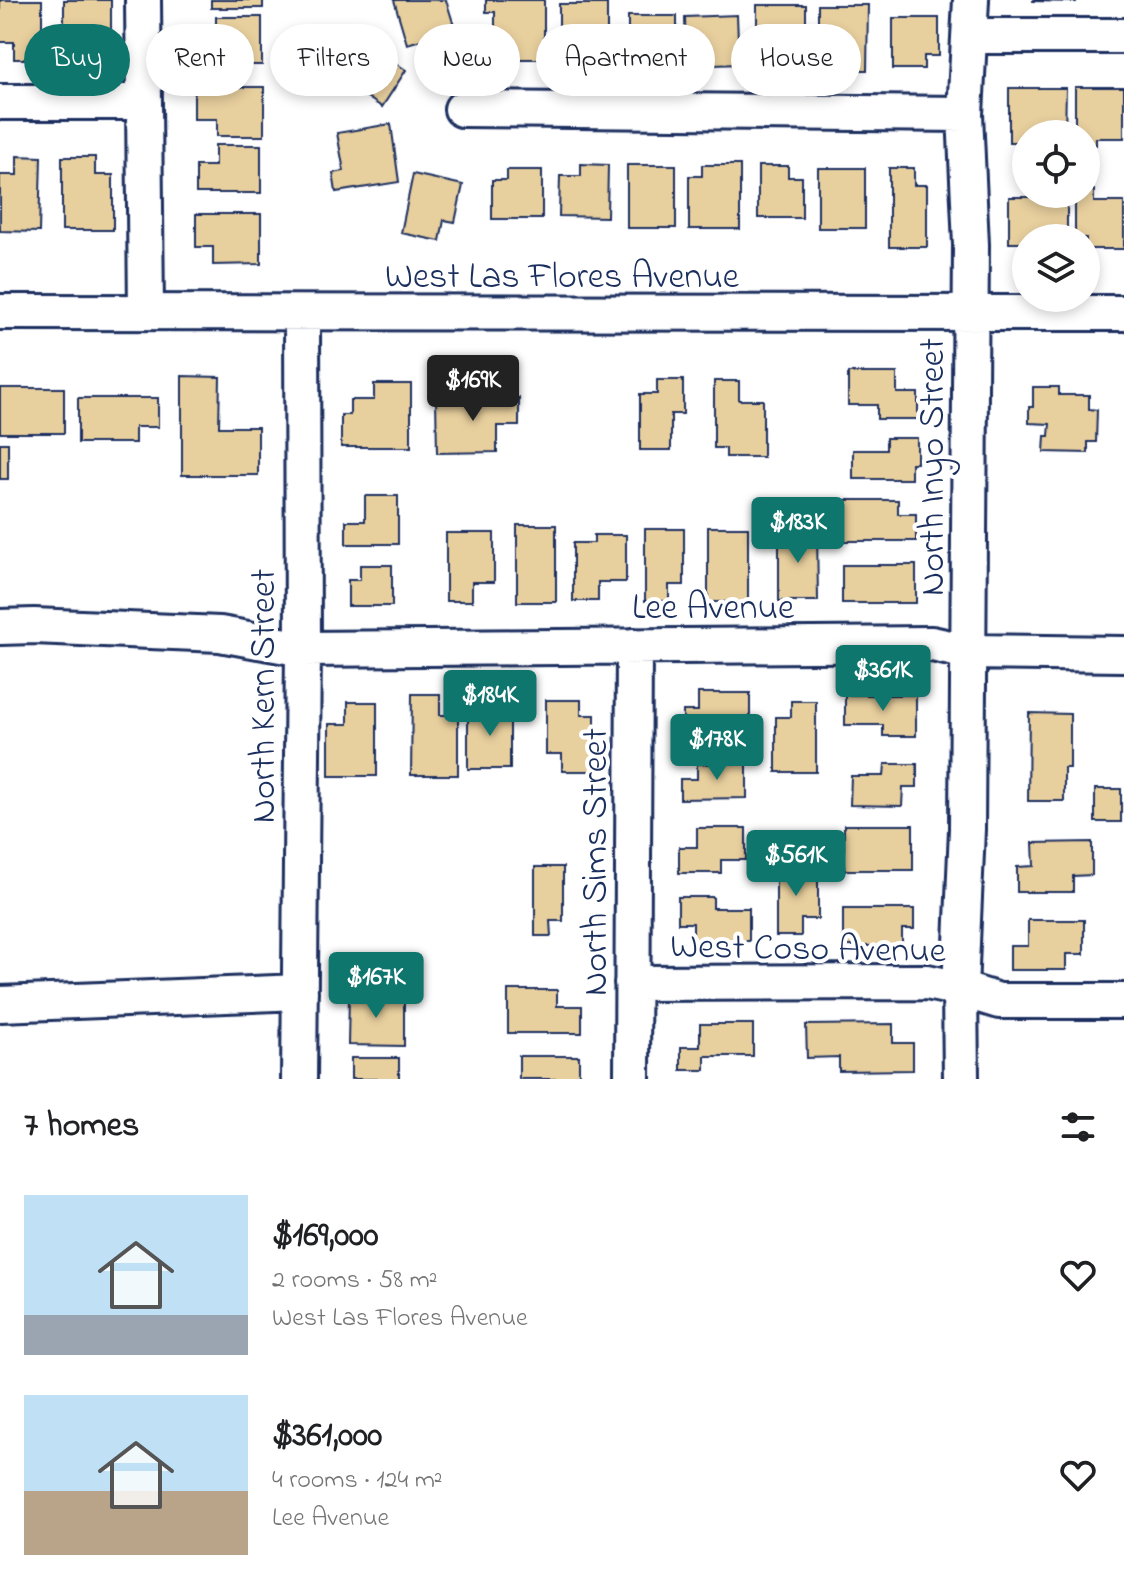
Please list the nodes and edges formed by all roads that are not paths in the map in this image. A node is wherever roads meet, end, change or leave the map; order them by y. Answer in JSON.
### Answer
{"nodes":[{"id":1,"x":143,"y":0,"type":"edge"},
{"id":2,"x":971,"y":0,"type":"edge"},
{"id":3,"x":971,"y":36,"type":"junction"},
{"id":4,"x":1124,"y":36,"type":"edge"},
{"id":5,"x":0,"y":102,"type":"edge"},
{"id":6,"x":143,"y":102,"type":"junction"},
{"id":7,"x":462,"y":109,"type":"dead end"},
{"id":8,"x":965,"y":114,"type":"junction"},
{"id":9,"x":0,"y":312,"type":"edge"},
{"id":10,"x":146,"y":312,"type":"junction"},
{"id":11,"x":971,"y":312,"type":"junction"},
{"id":12,"x":1124,"y":313,"type":"edge"},
{"id":13,"x":302,"y":314,"type":"junction"},
{"id":14,"x":0,"y":627,"type":"edge"},
{"id":15,"x":634,"y":646,"type":"junction"},
{"id":16,"x":303,"y":649,"type":"junction"},
{"id":17,"x":968,"y":652,"type":"junction"},
{"id":18,"x":1124,"y":654,"type":"edge"},
{"id":19,"x":632,"y":983,"type":"junction"},
{"id":20,"x":960,"y":989,"type":"junction"},
{"id":21,"x":300,"y":992,"type":"junction"},
{"id":22,"x":1124,"y":1001,"type":"edge"},
{"id":23,"x":0,"y":1004,"type":"edge"},
{"id":24,"x":299,"y":1079,"type":"edge"},
{"id":25,"x":632,"y":1079,"type":"edge"},
{"id":26,"x":961,"y":1079,"type":"edge"}],
"edges":[{"from":1,"to":6,"type":"street"},
{"from":2,"to":3,"type":"street","name":"North Inyo Street"},
{"from":3,"to":4,"type":"street"},
{"from":3,"to":8,"type":"street","name":"North Inyo Street"},
{"from":5,"to":6,"type":"street"},
{"from":6,"to":10,"type":"street"},
{"from":7,"to":8,"type":"street"},
{"from":8,"to":11,"type":"street","name":"North Inyo Street"},
{"from":9,"to":10,"type":"street","name":"West Las Flores Avenue"},
{"from":10,"to":13,"type":"street","name":"West Las Flores Avenue"},
{"from":11,"to":12,"type":"street","name":"West Las Flores Avenue"},
{"from":11,"to":13,"type":"street","name":"West Las Flores Avenue"},
{"from":11,"to":17,"type":"street","name":"North Inyo Street"},
{"from":13,"to":16,"type":"street","name":"North Kern Street"},
{"from":14,"to":16,"type":"street","name":"Lee Avenue"},
{"from":15,"to":16,"type":"street","name":"Lee Avenue"},
{"from":15,"to":17,"type":"street","name":"Lee Avenue"},
{"from":15,"to":19,"type":"street","name":"North Sims Street"},
{"from":16,"to":21,"type":"street","name":"North Kern Street"},
{"from":17,"to":18,"type":"street","name":"Lee Avenue"},
{"from":17,"to":20,"type":"street","name":"North Inyo Street"},
{"from":19,"to":20,"type":"street","name":"West Coso Avenue"},
{"from":19,"to":25,"type":"street","name":"North Sims Street"},
{"from":20,"to":22,"type":"street","name":"West Coso Avenue"},
{"from":20,"to":26,"type":"street","name":"North Inyo Street"},
{"from":21,"to":23,"type":"street"},
{"from":21,"to":24,"type":"street","name":"North Kern Street"}]}
